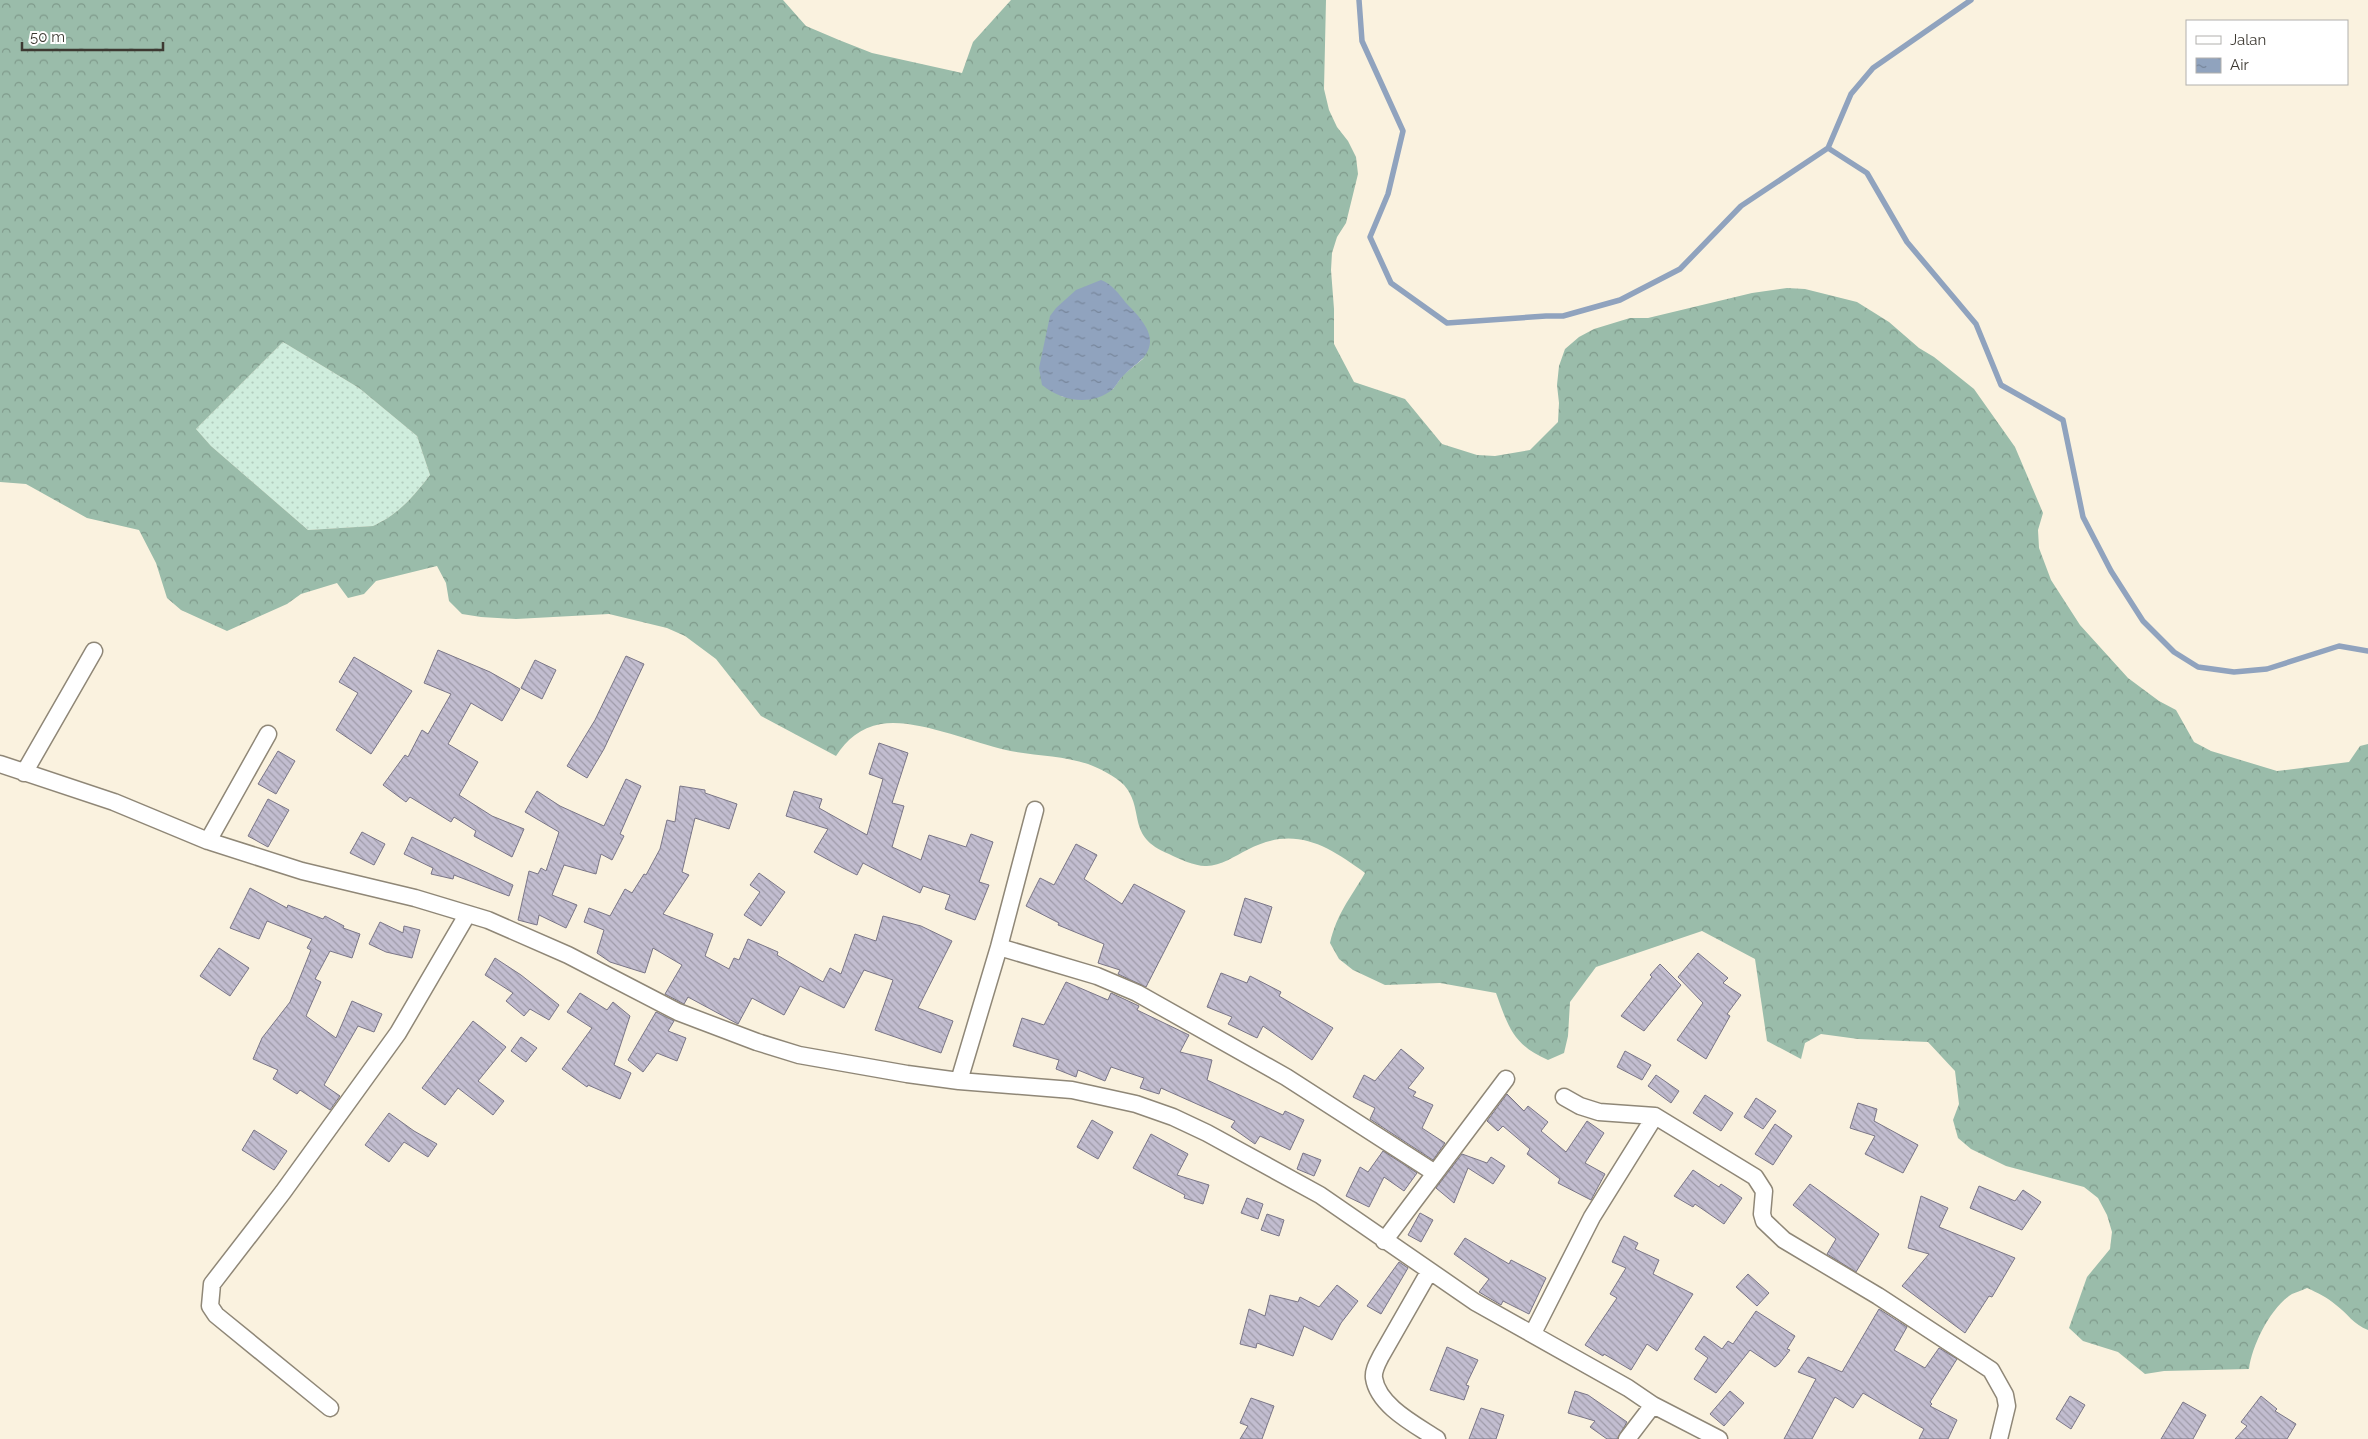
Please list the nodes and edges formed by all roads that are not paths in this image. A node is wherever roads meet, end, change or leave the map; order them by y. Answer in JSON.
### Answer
{"nodes":[{"id":1,"x":94,"y":651,"type":"dead end"},
{"id":2,"x":268,"y":734,"type":"dead end"},
{"id":3,"x":0,"y":764,"type":"edge"},
{"id":4,"x":24,"y":773,"type":"junction"},
{"id":5,"x":1035,"y":810,"type":"dead end"},
{"id":6,"x":208,"y":841,"type":"junction"},
{"id":7,"x":467,"y":915,"type":"junction"},
{"id":8,"x":1000,"y":947,"type":"junction"},
{"id":9,"x":1506,"y":1079,"type":"dead end"},
{"id":10,"x":960,"y":1081,"type":"junction"},
{"id":11,"x":1564,"y":1097,"type":"dead end"},
{"id":12,"x":1655,"y":1116,"type":"junction"},
{"id":13,"x":1435,"y":1173,"type":"junction"},
{"id":14,"x":1384,"y":1241,"type":"junction"},
{"id":15,"x":1429,"y":1272,"type":"junction"},
{"id":16,"x":1533,"y":1333,"type":"junction"},
{"id":17,"x":1653,"y":1405,"type":"junction"},
{"id":18,"x":330,"y":1408,"type":"dead end"},
{"id":19,"x":1437,"y":1439,"type":"edge"},
{"id":20,"x":1627,"y":1439,"type":"edge"},
{"id":21,"x":1719,"y":1439,"type":"edge"},
{"id":22,"x":1999,"y":1439,"type":"edge"}],
"edges":[{"from":1,"to":4,"type":"street"},
{"from":2,"to":6,"type":"street"},
{"from":3,"to":4,"type":"street"},
{"from":4,"to":6,"type":"street"},
{"from":5,"to":8,"type":"street"},
{"from":6,"to":7,"type":"street"},
{"from":7,"to":10,"type":"street"},
{"from":7,"to":18,"type":"street"},
{"from":8,"to":10,"type":"street"},
{"from":8,"to":13,"type":"street"},
{"from":9,"to":13,"type":"street"},
{"from":10,"to":14,"type":"street"},
{"from":11,"to":12,"type":"street"},
{"from":12,"to":16,"type":"street"},
{"from":12,"to":22,"type":"street"},
{"from":13,"to":14,"type":"street"},
{"from":14,"to":15,"type":"street"},
{"from":15,"to":16,"type":"street"},
{"from":15,"to":19,"type":"street"},
{"from":16,"to":17,"type":"street"},
{"from":17,"to":20,"type":"street"},
{"from":17,"to":21,"type":"street"}]}
